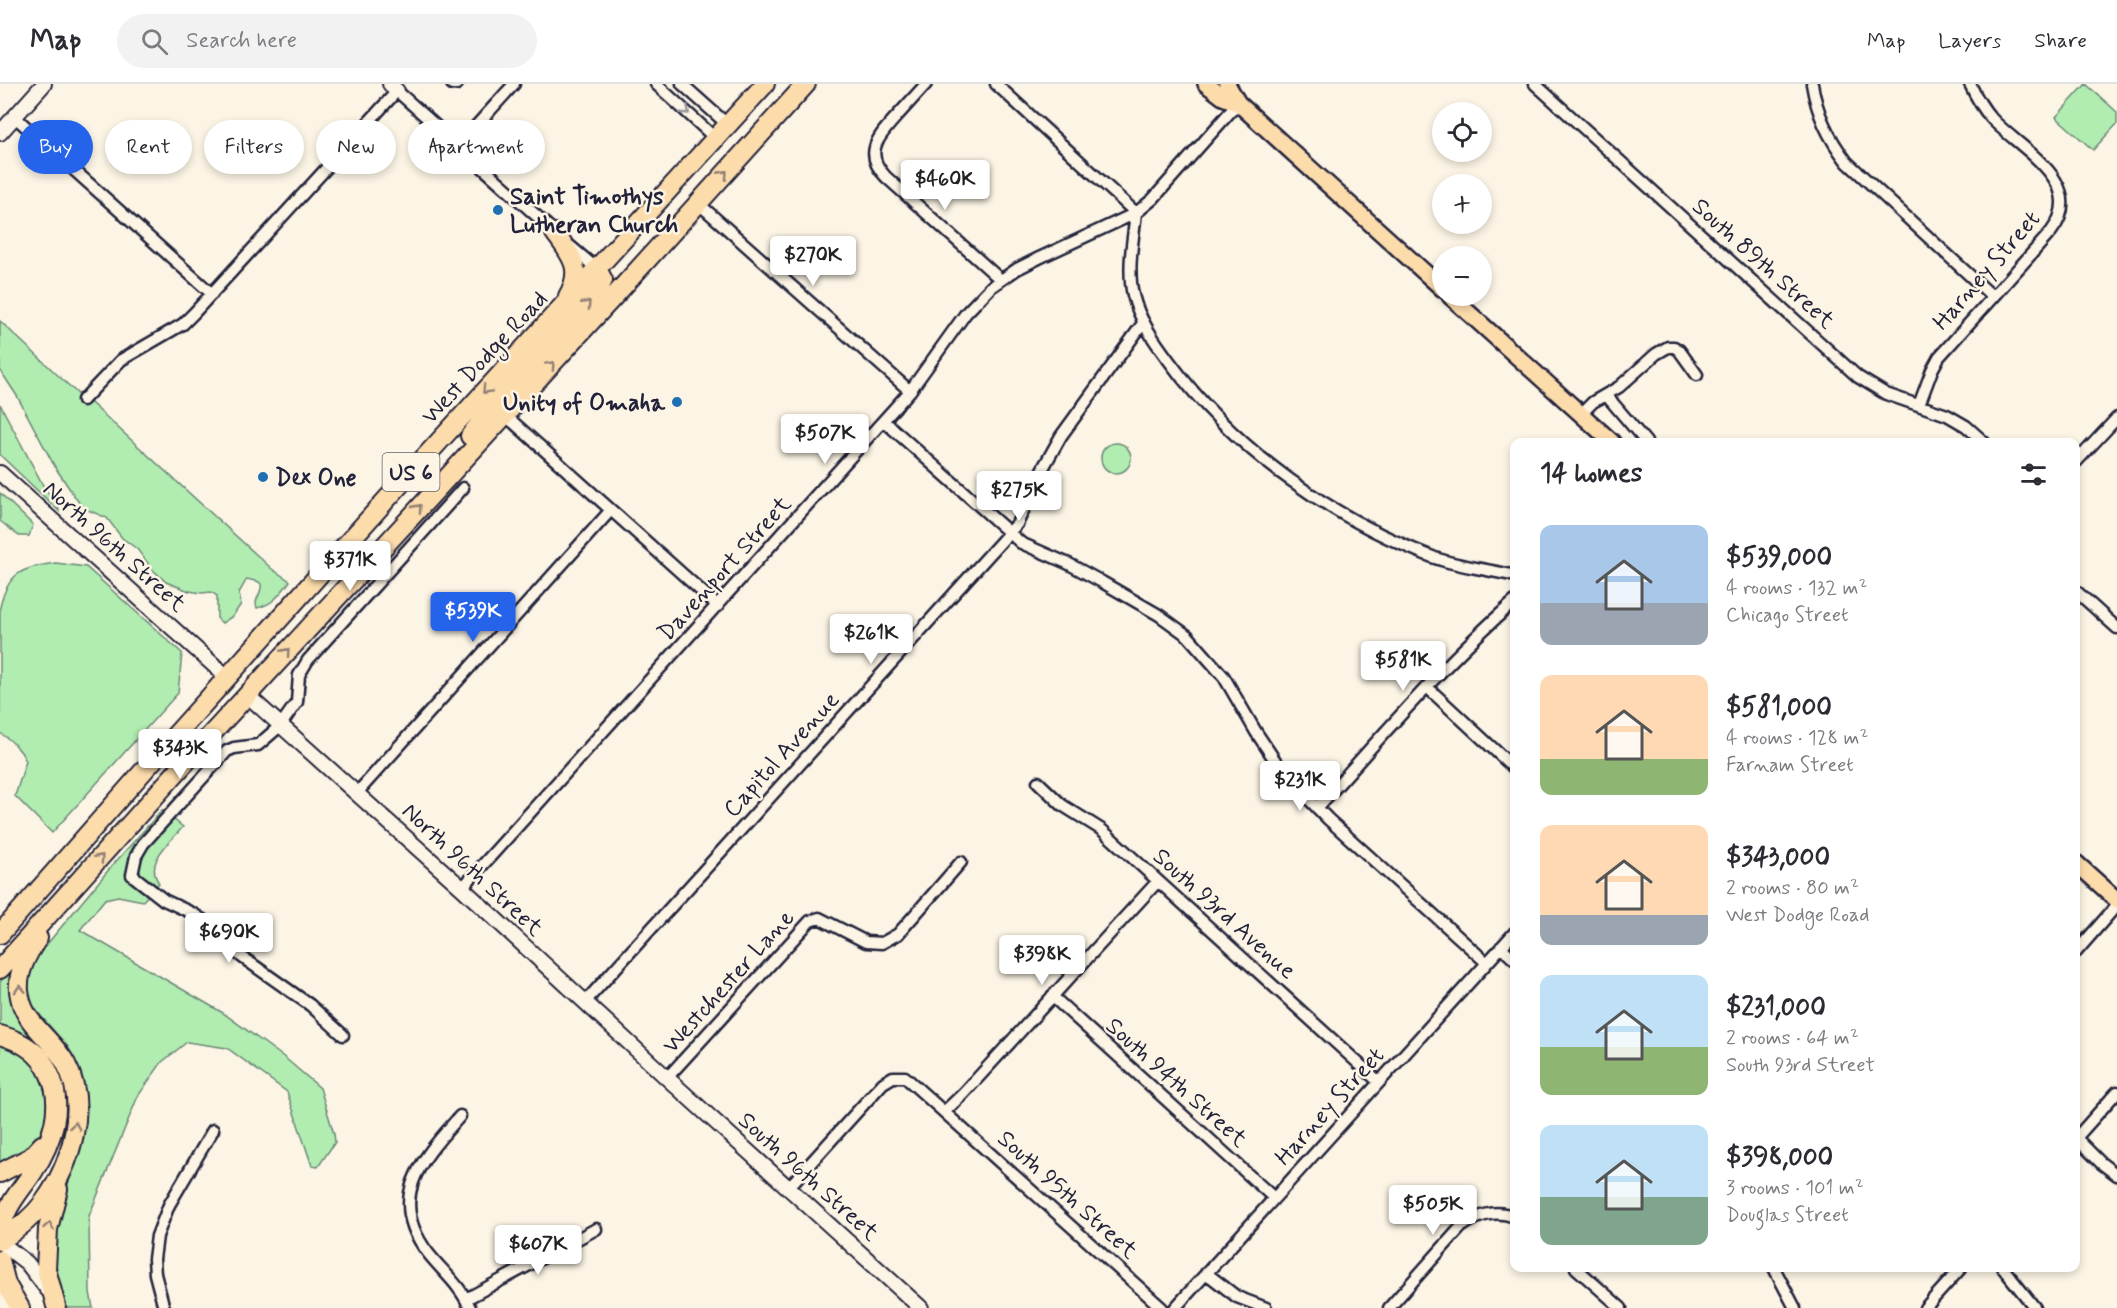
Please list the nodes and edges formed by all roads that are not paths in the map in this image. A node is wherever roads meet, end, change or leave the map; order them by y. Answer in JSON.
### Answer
{"nodes":[{"id":1,"x":44,"y":84,"type":"edge"},
{"id":2,"x":453,"y":84,"type":"edge"},
{"id":3,"x":458,"y":84,"type":"edge"},
{"id":4,"x":514,"y":84,"type":"edge"},
{"id":5,"x":656,"y":84,"type":"edge"},
{"id":6,"x":682,"y":84,"type":"edge"},
{"id":7,"x":765,"y":84,"type":"edge"},
{"id":8,"x":806,"y":84,"type":"edge"},
{"id":9,"x":926,"y":84,"type":"edge"},
{"id":10,"x":996,"y":84,"type":"edge"},
{"id":11,"x":1206,"y":84,"type":"edge"},
{"id":12,"x":1227,"y":84,"type":"edge"},
{"id":13,"x":1536,"y":84,"type":"edge"},
{"id":14,"x":1812,"y":84,"type":"edge"},
{"id":15,"x":1970,"y":84,"type":"edge"},
{"id":16,"x":394,"y":87,"type":"edge"},
{"id":17,"x":1238,"y":103,"type":"junction"},
{"id":18,"x":15,"y":117,"type":"junction"},
{"id":19,"x":430,"y":120,"type":"edge"},
{"id":20,"x":481,"y":120,"type":"edge"},
{"id":21,"x":728,"y":124,"type":"junction"},
{"id":22,"x":0,"y":133,"type":"edge"},
{"id":23,"x":716,"y":139,"type":"junction"},
{"id":24,"x":489,"y":174,"type":"edge"},
{"id":25,"x":698,"y":203,"type":"junction"},
{"id":26,"x":1136,"y":213,"type":"junction"},
{"id":27,"x":555,"y":233,"type":"junction"},
{"id":28,"x":597,"y":269,"type":"junction"},
{"id":29,"x":1432,"y":279,"type":"edge"},
{"id":30,"x":1001,"y":280,"type":"junction"},
{"id":31,"x":212,"y":294,"type":"junction"},
{"id":32,"x":1992,"y":296,"type":"junction"},
{"id":33,"x":1461,"y":306,"type":"edge"},
{"id":34,"x":554,"y":316,"type":"junction"},
{"id":35,"x":1144,"y":322,"type":"junction"},
{"id":36,"x":1697,"y":375,"type":"dead end"},
{"id":37,"x":910,"y":392,"type":"junction"},
{"id":38,"x":1606,"y":395,"type":"junction"},
{"id":39,"x":83,"y":400,"type":"dead end"},
{"id":40,"x":1919,"y":405,"type":"junction"},
{"id":41,"x":504,"y":414,"type":"junction"},
{"id":42,"x":1581,"y":414,"type":"junction"},
{"id":43,"x":2117,"y":418,"type":"edge"},
{"id":44,"x":884,"y":421,"type":"junction"},
{"id":45,"x":1608,"y":438,"type":"edge"},
{"id":46,"x":1643,"y":438,"type":"edge"},
{"id":47,"x":1979,"y":438,"type":"edge"},
{"id":48,"x":2080,"y":458,"type":"edge"},
{"id":49,"x":0,"y":473,"type":"edge"},
{"id":50,"x":442,"y":481,"type":"junction"},
{"id":51,"x":464,"y":488,"type":"dead end"},
{"id":52,"x":610,"y":511,"type":"junction"},
{"id":53,"x":1009,"y":533,"type":"junction"},
{"id":54,"x":1510,"y":575,"type":"edge"},
{"id":55,"x":2080,"y":595,"type":"edge"},
{"id":56,"x":718,"y":606,"type":"junction"},
{"id":57,"x":1510,"y":606,"type":"edge"},
{"id":58,"x":2117,"y":628,"type":"edge"},
{"id":59,"x":227,"y":677,"type":"junction"},
{"id":60,"x":1426,"y":687,"type":"junction"},
{"id":61,"x":247,"y":695,"type":"junction"},
{"id":62,"x":280,"y":726,"type":"junction"},
{"id":63,"x":1510,"y":764,"type":"edge"},
{"id":64,"x":1038,"y":782,"type":"dead end"},
{"id":65,"x":357,"y":793,"type":"junction"},
{"id":66,"x":1317,"y":808,"type":"junction"},
{"id":67,"x":961,"y":862,"type":"dead end"},
{"id":68,"x":2080,"y":867,"type":"edge"},
{"id":69,"x":1158,"y":881,"type":"junction"},
{"id":70,"x":43,"y":884,"type":"junction"},
{"id":71,"x":462,"y":888,"type":"junction"},
{"id":72,"x":2117,"y":900,"type":"edge"},
{"id":73,"x":61,"y":901,"type":"junction"},
{"id":74,"x":2117,"y":905,"type":"edge"},
{"id":75,"x":0,"y":920,"type":"edge"},
{"id":76,"x":0,"y":934,"type":"edge"},
{"id":77,"x":1510,"y":937,"type":"edge"},
{"id":78,"x":1501,"y":947,"type":"junction"},
{"id":79,"x":2080,"y":947,"type":"edge"},
{"id":80,"x":1510,"y":955,"type":"edge"},
{"id":81,"x":1487,"y":963,"type":"junction"},
{"id":82,"x":0,"y":969,"type":"edge"},
{"id":83,"x":1052,"y":996,"type":"junction"},
{"id":84,"x":585,"y":1002,"type":"junction"},
{"id":85,"x":0,"y":1035,"type":"edge"},
{"id":86,"x":343,"y":1035,"type":"dead end"},
{"id":87,"x":668,"y":1078,"type":"junction"},
{"id":88,"x":1379,"y":1082,"type":"junction"},
{"id":89,"x":2117,"y":1092,"type":"edge"},
{"id":90,"x":945,"y":1111,"type":"junction"},
{"id":91,"x":460,"y":1116,"type":"dead end"},
{"id":92,"x":53,"y":1129,"type":"junction"},
{"id":93,"x":213,"y":1130,"type":"dead end"},
{"id":94,"x":2080,"y":1134,"type":"edge"},
{"id":95,"x":2080,"y":1142,"type":"edge"},
{"id":96,"x":67,"y":1158,"type":"junction"},
{"id":97,"x":0,"y":1173,"type":"edge"},
{"id":98,"x":2117,"y":1175,"type":"edge"},
{"id":99,"x":788,"y":1188,"type":"junction"},
{"id":100,"x":1274,"y":1198,"type":"junction"},
{"id":101,"x":1510,"y":1216,"type":"edge"},
{"id":102,"x":596,"y":1229,"type":"dead end"},
{"id":103,"x":0,"y":1236,"type":"edge"},
{"id":104,"x":0,"y":1242,"type":"edge"},
{"id":105,"x":0,"y":1260,"type":"edge"},
{"id":106,"x":1580,"y":1272,"type":"edge"},
{"id":107,"x":1776,"y":1272,"type":"edge"},
{"id":108,"x":1957,"y":1272,"type":"edge"},
{"id":109,"x":2006,"y":1272,"type":"edge"},
{"id":110,"x":1206,"y":1273,"type":"junction"},
{"id":111,"x":0,"y":1298,"type":"edge"},
{"id":112,"x":468,"y":1303,"type":"edge"},
{"id":113,"x":56,"y":1307,"type":"edge"},
{"id":114,"x":12,"y":1308,"type":"edge"},
{"id":115,"x":20,"y":1308,"type":"edge"},
{"id":116,"x":164,"y":1308,"type":"edge"},
{"id":117,"x":921,"y":1308,"type":"edge"},
{"id":118,"x":1162,"y":1308,"type":"edge"},
{"id":119,"x":1174,"y":1308,"type":"edge"},
{"id":120,"x":1266,"y":1308,"type":"edge"},
{"id":121,"x":1389,"y":1308,"type":"edge"},
{"id":122,"x":1621,"y":1308,"type":"edge"},
{"id":123,"x":1795,"y":1308,"type":"edge"},
{"id":124,"x":1925,"y":1308,"type":"edge"},
{"id":125,"x":2035,"y":1308,"type":"edge"}],
"edges":[{"from":1,"to":18,"type":"street"},
{"from":2,"to":3,"type":"street"},
{"from":4,"to":20,"type":"street"},
{"from":5,"to":23,"type":"street","one_way":true},
{"from":6,"to":21,"type":"street"},
{"from":7,"to":21,"type":"highway","name":"West Dodge Road","number":"US 6"},
{"from":25,"to":8,"type":"highway","number":"US 6","one_way":true},
{"from":9,"to":30,"type":"street"},
{"from":10,"to":26,"type":"street"},
{"from":11,"to":17,"type":"main road"},
{"from":12,"to":17,"type":"main road"},
{"from":13,"to":40,"type":"street","name":"South 89th Street"},
{"from":14,"to":32,"type":"street"},
{"from":15,"to":32,"type":"street","name":"Harney Street"},
{"from":16,"to":19,"type":"street"},
{"from":16,"to":31,"type":"street"},
{"from":17,"to":26,"type":"street","name":"Davenport Street"},
{"from":17,"to":29,"type":"main road"},
{"from":18,"to":22,"type":"street"},
{"from":18,"to":31,"type":"street"},
{"from":21,"to":23,"type":"highway","name":"West Dodge Road","number":"US 6"},
{"from":23,"to":28,"type":"highway","name":"West Dodge Road","number":"US 6"},
{"from":24,"to":27,"type":"street"},
{"from":25,"to":37,"type":"street"},
{"from":41,"to":25,"type":"highway","number":"US 6","one_way":true},
{"from":26,"to":30,"type":"street","name":"Davenport Street"},
{"from":26,"to":35,"type":"street"},
{"from":27,"to":28,"type":"street"},
{"from":27,"to":34,"type":"highway"},
{"from":28,"to":34,"type":"highway","name":"West Dodge Road","number":"US 6"},
{"from":50,"to":28,"type":"highway","one_way":true},
{"from":30,"to":37,"type":"street","name":"Davenport Street"},
{"from":31,"to":39,"type":"street"},
{"from":32,"to":40,"type":"street","name":"Harney Street"},
{"from":33,"to":42,"type":"main road"},
{"from":34,"to":59,"type":"highway","name":"West Dodge Road","number":"US 6","one_way":true},
{"from":35,"to":53,"type":"street","name":"Capitol Avenue"},
{"from":35,"to":54,"type":"street"},
{"from":36,"to":38,"type":"street"},
{"from":37,"to":44,"type":"street","name":"Davenport Street"},
{"from":38,"to":42,"type":"street"},
{"from":38,"to":46,"type":"street"},
{"from":40,"to":47,"type":"street","name":"South 89th Street"},
{"from":41,"to":50,"type":"highway","number":"US 6"},
{"from":41,"to":52,"type":"street"},
{"from":42,"to":45,"type":"main road"},
{"from":43,"to":48,"type":"street"},
{"from":44,"to":53,"type":"street"},
{"from":44,"to":56,"type":"street","name":"Davenport Street"},
{"from":49,"to":59,"type":"street","name":"North 96th Street"},
{"from":61,"to":50,"type":"highway","number":"US 6","one_way":true},
{"from":51,"to":62,"type":"street"},
{"from":52,"to":56,"type":"street"},
{"from":52,"to":65,"type":"street"},
{"from":53,"to":66,"type":"street"},
{"from":53,"to":84,"type":"street","name":"Capitol Avenue"},
{"from":55,"to":58,"type":"street"},
{"from":56,"to":71,"type":"street","name":"Davenport Street"},
{"from":57,"to":60,"type":"street"},
{"from":59,"to":70,"type":"highway","name":"West Dodge Road","number":"US 6"},
{"from":60,"to":63,"type":"street"},
{"from":60,"to":66,"type":"street"},
{"from":61,"to":62,"type":"street","name":"North 96th Street"},
{"from":73,"to":61,"type":"highway","number":"US 6","one_way":true},
{"from":62,"to":65,"type":"street","name":"North 96th Street"},
{"from":62,"to":86,"type":"street"},
{"from":64,"to":69,"type":"street","name":"South 93rd Avenue"},
{"from":65,"to":71,"type":"street","name":"North 96th Street"},
{"from":66,"to":81,"type":"street"},
{"from":67,"to":87,"type":"street","name":"Westchester Lane"},
{"from":68,"to":72,"type":"main road"},
{"from":69,"to":83,"type":"street"},
{"from":69,"to":88,"type":"street","name":"South 93rd Avenue"},
{"from":70,"to":75,"type":"highway"},
{"from":70,"to":76,"type":"highway","name":"West Dodge Road","number":"US 6"},
{"from":71,"to":84,"type":"street","name":"North 96th Street"},
{"from":73,"to":82,"type":"highway","number":"US 6"},
{"from":96,"to":73,"type":"highway","one_way":true},
{"from":74,"to":79,"type":"street"},
{"from":77,"to":78,"type":"street","name":"Harney Street"},
{"from":78,"to":80,"type":"street"},
{"from":78,"to":81,"type":"street","name":"Harney Street"},
{"from":81,"to":88,"type":"street","name":"Harney Street"},
{"from":83,"to":90,"type":"street"},
{"from":83,"to":100,"type":"street","name":"South 94th Street"},
{"from":84,"to":87,"type":"street","name":"North 96th Street"},
{"from":85,"to":92,"type":"highway"},
{"from":87,"to":99,"type":"street","name":"South 96th Street"},
{"from":88,"to":100,"type":"street","name":"Harney Street"},
{"from":89,"to":94,"type":"street"},
{"from":90,"to":99,"type":"street","name":"South 95th Street"},
{"from":90,"to":118,"type":"street","name":"South 95th Street"},
{"from":91,"to":112,"type":"street"},
{"from":92,"to":97,"type":"highway"},
{"from":92,"to":103,"type":"highway"},
{"from":93,"to":116,"type":"street"},
{"from":95,"to":98,"type":"street"},
{"from":96,"to":104,"type":"highway"},
{"from":113,"to":96,"type":"highway","one_way":true},
{"from":99,"to":117,"type":"street","name":"South 96th Street"},
{"from":100,"to":110,"type":"street","name":"Harney Street"},
{"from":101,"to":121,"type":"street"},
{"from":102,"to":112,"type":"street"},
{"from":104,"to":113,"type":"street"},
{"from":105,"to":115,"type":"highway"},
{"from":106,"to":122,"type":"street"},
{"from":107,"to":123,"type":"street"},
{"from":108,"to":124,"type":"street"},
{"from":109,"to":125,"type":"street"},
{"from":110,"to":119,"type":"street","name":"Harney Street"},
{"from":110,"to":120,"type":"street"},
{"from":111,"to":114,"type":"street"}]}
